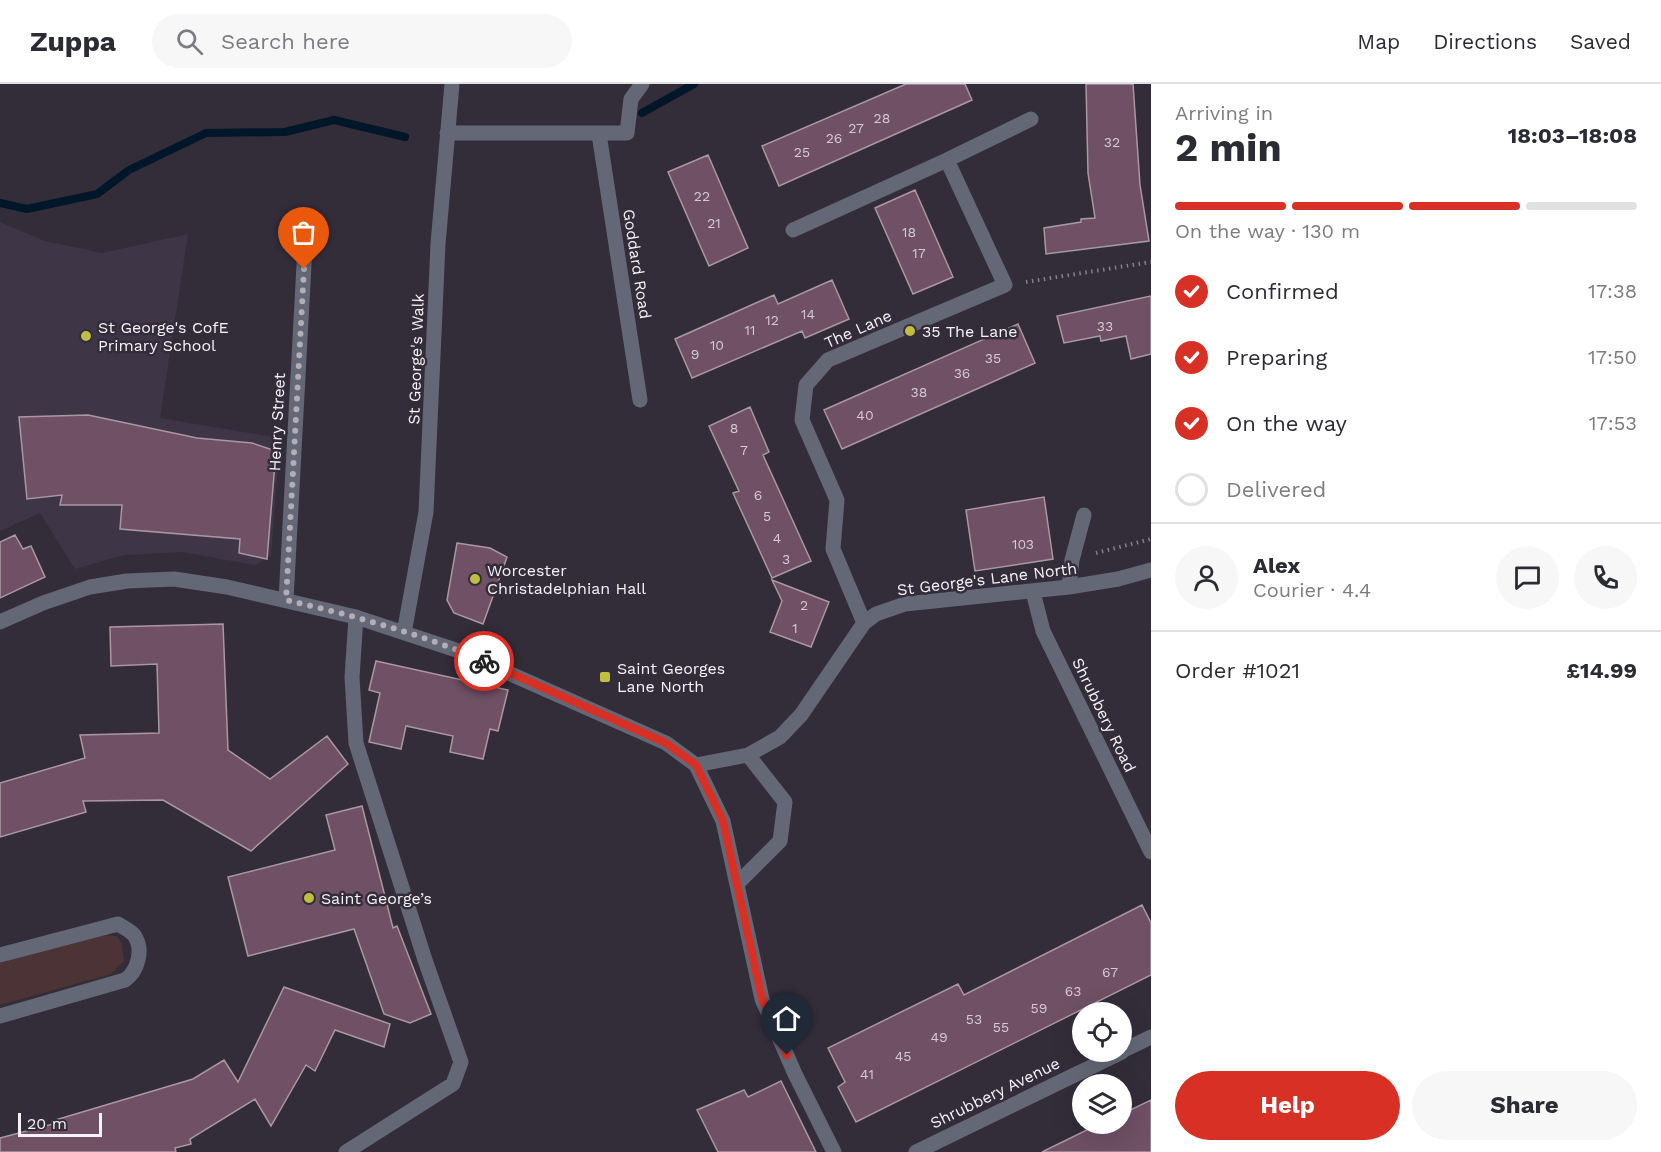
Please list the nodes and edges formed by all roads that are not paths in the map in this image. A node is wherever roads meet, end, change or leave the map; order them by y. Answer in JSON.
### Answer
{"nodes":[{"id":1,"x":452,"y":84,"type":"edge"},
{"id":2,"x":642,"y":84,"type":"edge"},
{"id":3,"x":1031,"y":119,"type":"dead end"},
{"id":4,"x":447,"y":133,"type":"junction"},
{"id":5,"x":598,"y":134,"type":"junction"},
{"id":6,"x":947,"y":160,"type":"junction"},
{"id":7,"x":793,"y":230,"type":"dead end"},
{"id":8,"x":305,"y":246,"type":"dead end"},
{"id":9,"x":640,"y":400,"type":"dead end"},
{"id":10,"x":1084,"y":515,"type":"dead end"},
{"id":11,"x":1151,"y":570,"type":"edge"},
{"id":12,"x":1069,"y":587,"type":"junction"},
{"id":13,"x":1033,"y":592,"type":"junction"},
{"id":14,"x":286,"y":600,"type":"junction"},
{"id":15,"x":356,"y":617,"type":"junction"},
{"id":16,"x":0,"y":622,"type":"edge"},
{"id":17,"x":864,"y":623,"type":"junction"},
{"id":18,"x":404,"y":633,"type":"junction"},
{"id":19,"x":748,"y":755,"type":"junction"},
{"id":20,"x":696,"y":765,"type":"junction"},
{"id":21,"x":1151,"y":852,"type":"edge"},
{"id":22,"x":737,"y":884,"type":"junction"},
{"id":23,"x":0,"y":955,"type":"edge"},
{"id":24,"x":0,"y":1016,"type":"edge"},
{"id":25,"x":1151,"y":1037,"type":"edge"},
{"id":26,"x":1132,"y":1046,"type":"edge"},
{"id":27,"x":1100,"y":1062,"type":"edge"},
{"id":28,"x":346,"y":1152,"type":"edge"},
{"id":29,"x":834,"y":1152,"type":"edge"},
{"id":30,"x":916,"y":1152,"type":"edge"}],
"edges":[{"from":1,"to":4,"type":"street","name":"St George's Walk"},
{"from":2,"to":5,"type":"street"},
{"from":3,"to":6,"type":"street"},
{"from":4,"to":5,"type":"street"},
{"from":4,"to":18,"type":"street","name":"St George's Walk"},
{"from":5,"to":9,"type":"street","name":"Goddard Road"},
{"from":6,"to":7,"type":"street"},
{"from":6,"to":17,"type":"street","name":"The Lane"},
{"from":8,"to":14,"type":"street","name":"Henry Street"},
{"from":10,"to":12,"type":"street"},
{"from":11,"to":12,"type":"street","name":"St George's Lane North"},
{"from":12,"to":13,"type":"street","name":"St George's Lane North"},
{"from":13,"to":17,"type":"street","name":"St George's Lane North"},
{"from":13,"to":21,"type":"street","name":"Shrubbery Road"},
{"from":14,"to":15,"type":"street"},
{"from":14,"to":16,"type":"street"},
{"from":15,"to":18,"type":"street"},
{"from":15,"to":28,"type":"street"},
{"from":17,"to":19,"type":"street","name":"St George's Lane North"},
{"from":18,"to":20,"type":"street"},
{"from":19,"to":20,"type":"street","name":"St George's Lane North"},
{"from":19,"to":22,"type":"street"},
{"from":20,"to":22,"type":"street"},
{"from":22,"to":29,"type":"street"},
{"from":23,"to":24,"type":"street"},
{"from":25,"to":26,"type":"street","name":"Shrubbery Avenue"},
{"from":27,"to":30,"type":"street","name":"Shrubbery Avenue"}]}
